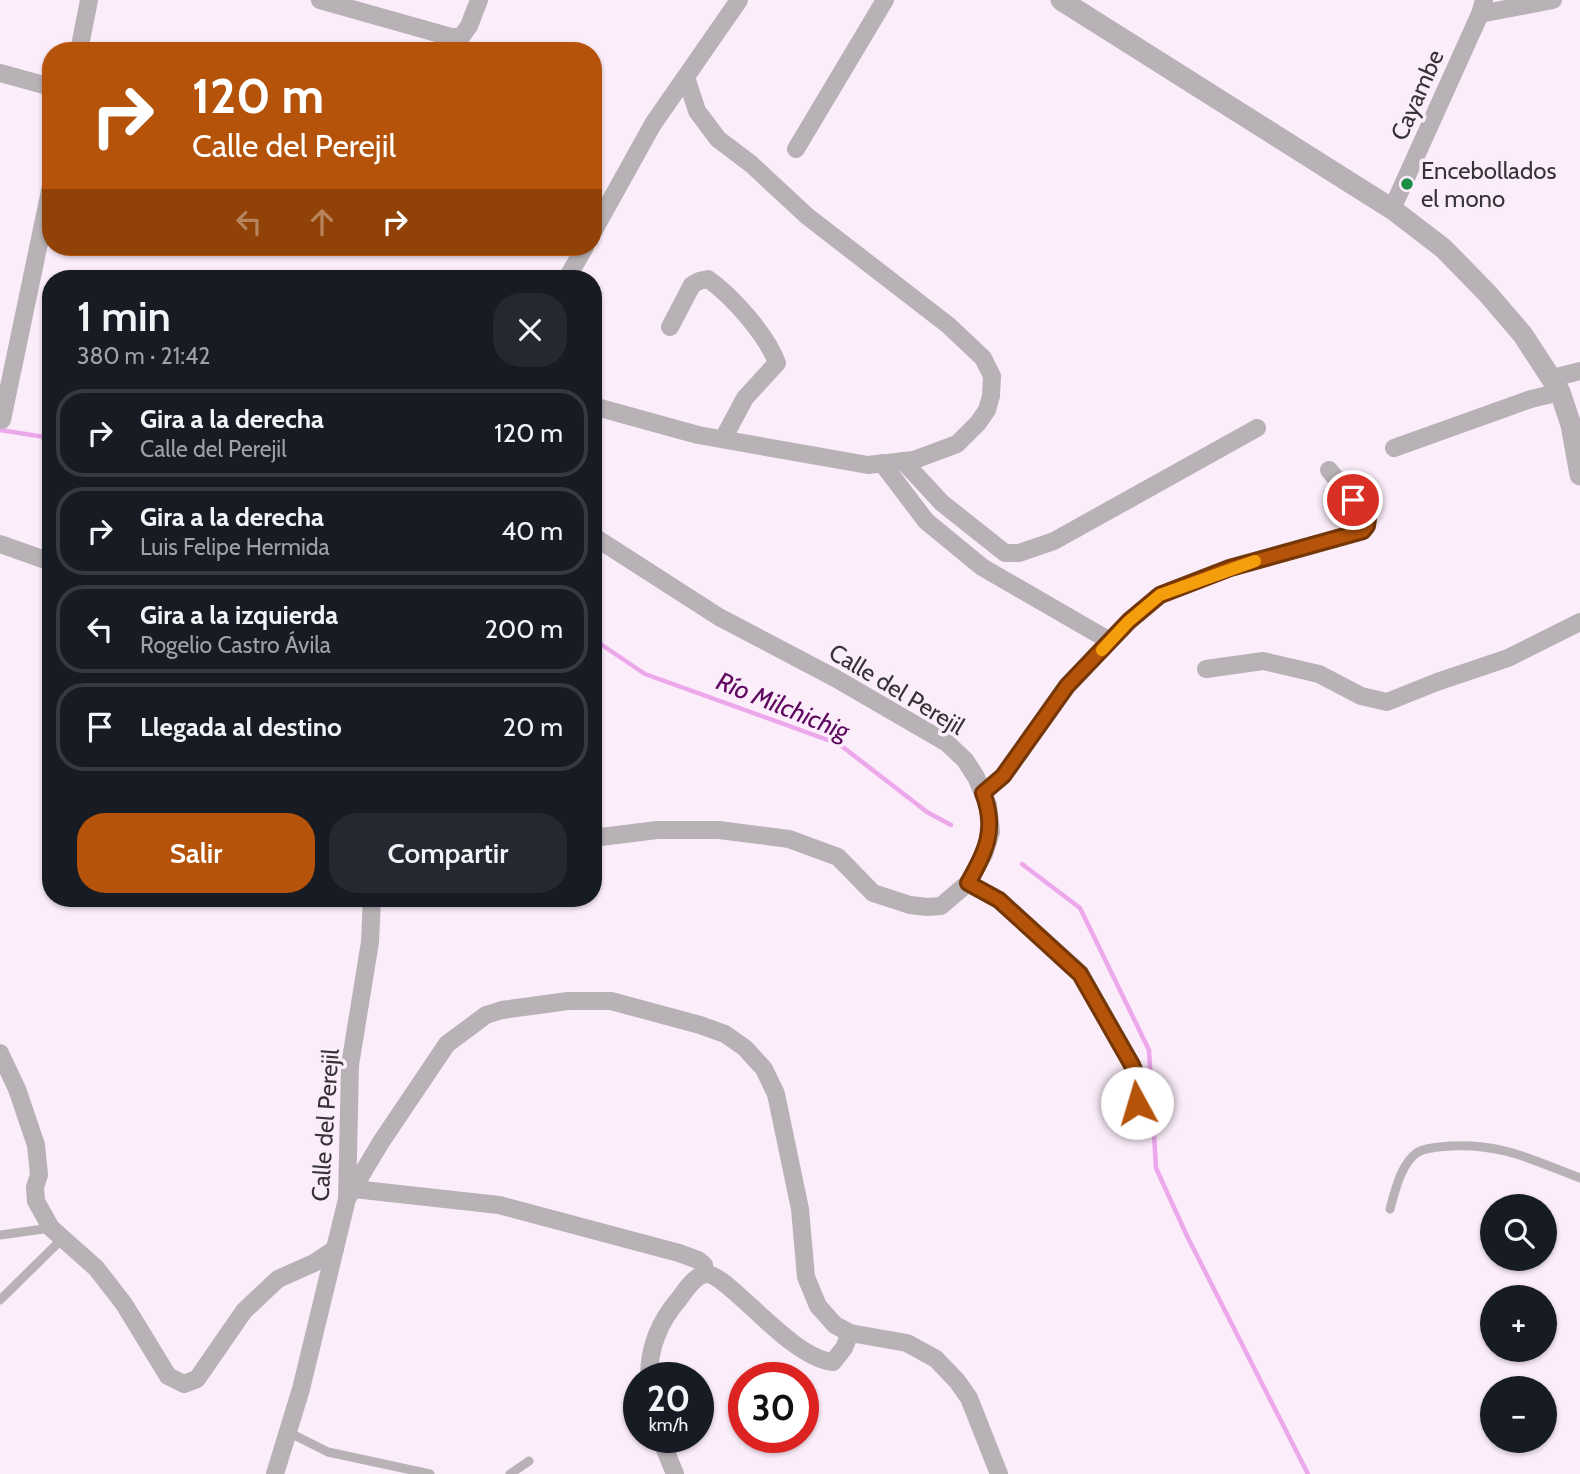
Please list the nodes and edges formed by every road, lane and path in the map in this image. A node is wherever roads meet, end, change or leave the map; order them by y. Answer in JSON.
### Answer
{"nodes":[{"id":1,"x":89,"y":0,"type":"edge"},
{"id":2,"x":320,"y":0,"type":"edge"},
{"id":3,"x":479,"y":0,"type":"edge"},
{"id":4,"x":739,"y":0,"type":"edge"},
{"id":5,"x":885,"y":0,"type":"edge"},
{"id":6,"x":1061,"y":0,"type":"edge"},
{"id":7,"x":1553,"y":0,"type":"edge"},
{"id":8,"x":1482,"y":4,"type":"edge"},
{"id":9,"x":370,"y":7,"type":"edge"},
{"id":10,"x":81,"y":42,"type":"edge"},
{"id":11,"x":0,"y":73,"type":"edge"},
{"id":12,"x":686,"y":77,"type":"junction"},
{"id":13,"x":42,"y":85,"type":"edge"},
{"id":14,"x":796,"y":149,"type":"dead end"},
{"id":15,"x":1392,"y":209,"type":"junction"},
{"id":16,"x":602,"y":216,"type":"edge"},
{"id":17,"x":42,"y":229,"type":"edge"},
{"id":18,"x":670,"y":327,"type":"dead end"},
{"id":19,"x":1580,"y":371,"type":"edge"},
{"id":20,"x":1556,"y":385,"type":"junction"},
{"id":21,"x":602,"y":408,"type":"edge"},
{"id":22,"x":2,"y":419,"type":"dead end"},
{"id":23,"x":1257,"y":428,"type":"dead end"},
{"id":24,"x":723,"y":439,"type":"junction"},
{"id":25,"x":1394,"y":448,"type":"dead end"},
{"id":26,"x":903,"y":461,"type":"junction"},
{"id":27,"x":882,"y":463,"type":"junction"},
{"id":28,"x":1329,"y":470,"type":"dead end"},
{"id":29,"x":1580,"y":475,"type":"edge"},
{"id":30,"x":602,"y":542,"type":"edge"},
{"id":31,"x":0,"y":544,"type":"edge"},
{"id":32,"x":42,"y":559,"type":"edge"},
{"id":33,"x":1580,"y":622,"type":"edge"},
{"id":34,"x":1110,"y":641,"type":"junction"},
{"id":35,"x":1206,"y":669,"type":"dead end"},
{"id":36,"x":983,"y":793,"type":"junction"},
{"id":37,"x":602,"y":837,"type":"edge"},
{"id":38,"x":968,"y":883,"type":"junction"},
{"id":39,"x":372,"y":907,"type":"edge"},
{"id":40,"x":0,"y":1053,"type":"edge"},
{"id":41,"x":1123,"y":1117,"type":"dead end"},
{"id":42,"x":1580,"y":1178,"type":"edge"},
{"id":43,"x":351,"y":1194,"type":"junction"},
{"id":44,"x":1390,"y":1209,"type":"dead end"},
{"id":45,"x":57,"y":1233,"type":"junction"},
{"id":46,"x":0,"y":1235,"type":"edge"},
{"id":47,"x":335,"y":1249,"type":"junction"},
{"id":48,"x":705,"y":1274,"type":"junction"},
{"id":49,"x":0,"y":1300,"type":"edge"},
{"id":50,"x":850,"y":1333,"type":"junction"},
{"id":51,"x":650,"y":1362,"type":"edge"},
{"id":52,"x":288,"y":1432,"type":"junction"},
{"id":53,"x":666,"y":1453,"type":"edge"},
{"id":54,"x":529,"y":1461,"type":"dead end"},
{"id":55,"x":275,"y":1474,"type":"edge"},
{"id":56,"x":430,"y":1474,"type":"edge"},
{"id":57,"x":510,"y":1474,"type":"edge"},
{"id":58,"x":675,"y":1474,"type":"edge"},
{"id":59,"x":999,"y":1474,"type":"edge"}],
"edges":[{"from":1,"to":10,"type":"street"},
{"from":2,"to":9,"type":"street"},
{"from":3,"to":9,"type":"street"},
{"from":4,"to":12,"type":"street"},
{"from":5,"to":14,"type":"street"},
{"from":6,"to":15,"type":"street"},
{"from":7,"to":8,"type":"street"},
{"from":8,"to":15,"type":"street","name":"Cayambe"},
{"from":11,"to":13,"type":"street"},
{"from":12,"to":16,"type":"street"},
{"from":12,"to":26,"type":"street"},
{"from":15,"to":20,"type":"street"},
{"from":17,"to":22,"type":"street"},
{"from":18,"to":24,"type":"street"},
{"from":19,"to":20,"type":"street"},
{"from":20,"to":25,"type":"street"},
{"from":20,"to":29,"type":"street"},
{"from":21,"to":24,"type":"street"},
{"from":23,"to":26,"type":"street"},
{"from":24,"to":27,"type":"street"},
{"from":26,"to":27,"type":"street"},
{"from":27,"to":34,"type":"street"},
{"from":28,"to":34,"type":"street"},
{"from":30,"to":36,"type":"street","name":"Calle del Perejil"},
{"from":31,"to":32,"type":"street"},
{"from":33,"to":35,"type":"street"},
{"from":34,"to":36,"type":"street"},
{"from":36,"to":38,"type":"street","name":"Calle del Perejil"},
{"from":37,"to":38,"type":"street","name":"Calle del Perejil"},
{"from":38,"to":41,"type":"street"},
{"from":39,"to":43,"type":"street","name":"Calle del Perejil"},
{"from":40,"to":45,"type":"street"},
{"from":42,"to":44,"type":"lane"},
{"from":43,"to":47,"type":"street","name":"Calle del Perejil"},
{"from":43,"to":48,"type":"street"},
{"from":43,"to":50,"type":"street"},
{"from":45,"to":46,"type":"lane"},
{"from":45,"to":47,"type":"street"},
{"from":45,"to":49,"type":"lane"},
{"from":47,"to":52,"type":"street","name":"Calle del Perejil"},
{"from":48,"to":50,"type":"street"},
{"from":48,"to":51,"type":"street"},
{"from":50,"to":59,"type":"street"},
{"from":52,"to":55,"type":"street","name":"Calle del Perejil"},
{"from":52,"to":56,"type":"lane"},
{"from":53,"to":58,"type":"street"},
{"from":54,"to":57,"type":"lane"}]}
